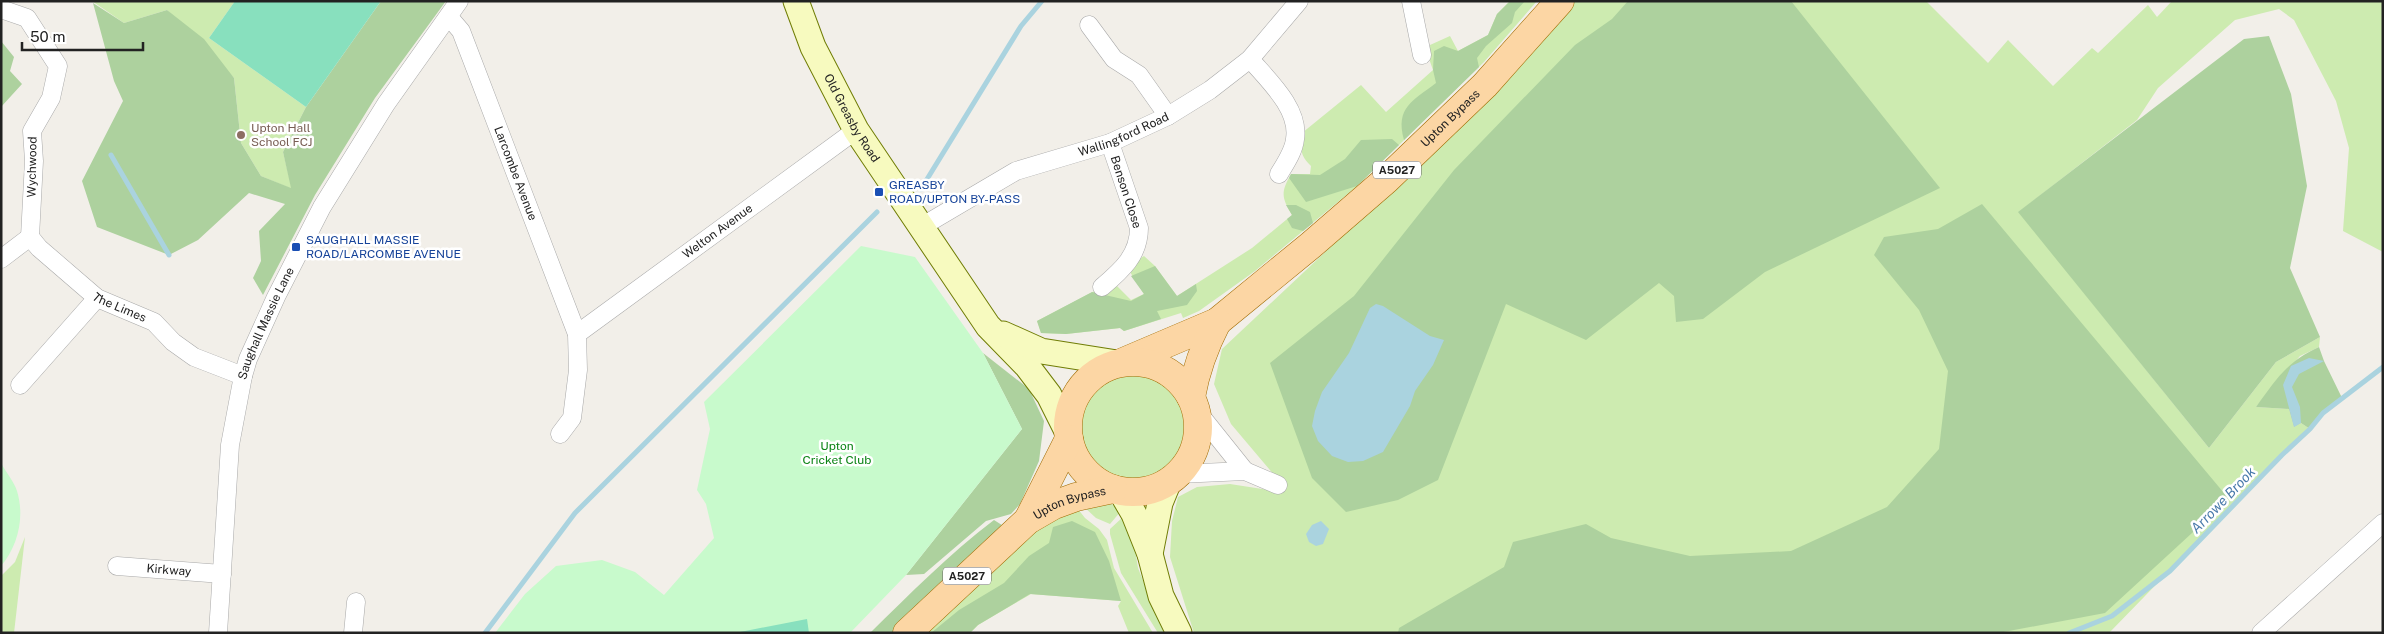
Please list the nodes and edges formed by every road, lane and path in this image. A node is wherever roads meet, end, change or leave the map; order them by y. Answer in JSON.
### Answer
{"nodes":[{"id":1,"x":459,"y":1,"type":"edge"},
{"id":2,"x":796,"y":1,"type":"edge"},
{"id":3,"x":1411,"y":1,"type":"edge"},
{"id":4,"x":1560,"y":1,"type":"edge"},
{"id":5,"x":1298,"y":2,"type":"edge"},
{"id":6,"x":1,"y":8,"type":"edge"},
{"id":7,"x":449,"y":17,"type":"junction"},
{"id":8,"x":1089,"y":25,"type":"dead end"},
{"id":9,"x":1422,"y":55,"type":"dead end"},
{"id":10,"x":1250,"y":59,"type":"junction"},
{"id":11,"x":1168,"y":116,"type":"junction"},
{"id":12,"x":856,"y":130,"type":"junction"},
{"id":13,"x":1110,"y":142,"type":"junction"},
{"id":14,"x":1279,"y":174,"type":"dead end"},
{"id":15,"x":921,"y":227,"type":"junction"},
{"id":16,"x":30,"y":238,"type":"junction"},
{"id":17,"x":1,"y":259,"type":"edge"},
{"id":18,"x":1102,"y":287,"type":"dead end"},
{"id":19,"x":96,"y":298,"type":"junction"},
{"id":20,"x":1217,"y":322,"type":"junction"},
{"id":21,"x":988,"y":326,"type":"junction"},
{"id":22,"x":577,"y":334,"type":"junction"},
{"id":23,"x":1120,"y":363,"type":"junction"},
{"id":24,"x":243,"y":376,"type":"junction"},
{"id":25,"x":20,"y":384,"type":"dead end"},
{"id":26,"x":1194,"y":404,"type":"junction"},
{"id":27,"x":560,"y":434,"type":"dead end"},
{"id":28,"x":1069,"y":436,"type":"junction"},
{"id":29,"x":1245,"y":471,"type":"junction"},
{"id":30,"x":1174,"y":478,"type":"junction"},
{"id":31,"x":1278,"y":485,"type":"dead end"},
{"id":32,"x":1117,"y":490,"type":"junction"},
{"id":33,"x":1028,"y":520,"type":"junction"},
{"id":34,"x":2383,"y":524,"type":"edge"},
{"id":35,"x":1150,"y":554,"type":"junction"},
{"id":36,"x":117,"y":566,"type":"dead end"},
{"id":37,"x":222,"y":574,"type":"junction"},
{"id":38,"x":356,"y":602,"type":"dead end"},
{"id":39,"x":218,"y":633,"type":"edge"},
{"id":40,"x":353,"y":633,"type":"edge"},
{"id":41,"x":907,"y":633,"type":"edge"},
{"id":42,"x":1179,"y":633,"type":"edge"},
{"id":43,"x":2261,"y":633,"type":"edge"}],
"edges":[{"from":1,"to":7,"type":"street","name":"Saughall Massie Lane"},
{"from":2,"to":12,"type":"main road","name":"Old Greasby Road"},
{"from":3,"to":9,"type":"street"},
{"from":4,"to":20,"type":"main road","name":"Upton Bypass","number":"A5027"},
{"from":5,"to":10,"type":"street","name":"Wallingford Road"},
{"from":6,"to":16,"type":"street","name":"Wychwood"},
{"from":7,"to":22,"type":"street","name":"Larcombe Avenue"},
{"from":7,"to":24,"type":"street","name":"Saughall Massie Lane"},
{"from":8,"to":11,"type":"street"},
{"from":10,"to":11,"type":"street","name":"Wallingford Road"},
{"from":10,"to":14,"type":"street"},
{"from":11,"to":13,"type":"street","name":"Wallingford Road"},
{"from":12,"to":15,"type":"main road","name":"Old Greasby Road"},
{"from":12,"to":22,"type":"street","name":"Welton Avenue"},
{"from":13,"to":15,"type":"street","name":"Wallingford Road"},
{"from":13,"to":18,"type":"street","name":"Benson Close"},
{"from":15,"to":21,"type":"main road","name":"Old Greasby Road"},
{"from":16,"to":17,"type":"street"},
{"from":16,"to":19,"type":"street","name":"The Limes"},
{"from":19,"to":24,"type":"street","name":"The Limes"},
{"from":19,"to":25,"type":"street"},
{"from":20,"to":23,"type":"main road","name":"Upton Bypass","number":"A5027"},
{"from":20,"to":26,"type":"main road","name":"Upton Bypass"},
{"from":21,"to":23,"type":"main road"},
{"from":21,"to":28,"type":"main road","name":"Old Greasby Road"},
{"from":22,"to":27,"type":"street","name":"Larcombe Avenue"},
{"from":23,"to":26,"type":"main road"},
{"from":23,"to":28,"type":"main road"},
{"from":24,"to":37,"type":"street","name":"Saughall Massie Lane"},
{"from":26,"to":29,"type":"street"},
{"from":26,"to":30,"type":"main road"},
{"from":28,"to":32,"type":"main road"},
{"from":28,"to":33,"type":"main road","name":"Upton Bypass","number":"A5027"},
{"from":29,"to":30,"type":"street"},
{"from":29,"to":31,"type":"street"},
{"from":30,"to":32,"type":"main road"},
{"from":30,"to":35,"type":"main road"},
{"from":32,"to":33,"type":"main road","name":"Upton Bypass"},
{"from":32,"to":35,"type":"main road"},
{"from":33,"to":41,"type":"main road","name":"Upton Bypass","number":"A5027"},
{"from":34,"to":43,"type":"street"},
{"from":35,"to":42,"type":"main road"},
{"from":36,"to":37,"type":"street","name":"Kirkway"},
{"from":37,"to":39,"type":"street","name":"Saughall Massie Lane"},
{"from":38,"to":40,"type":"street"}]}
